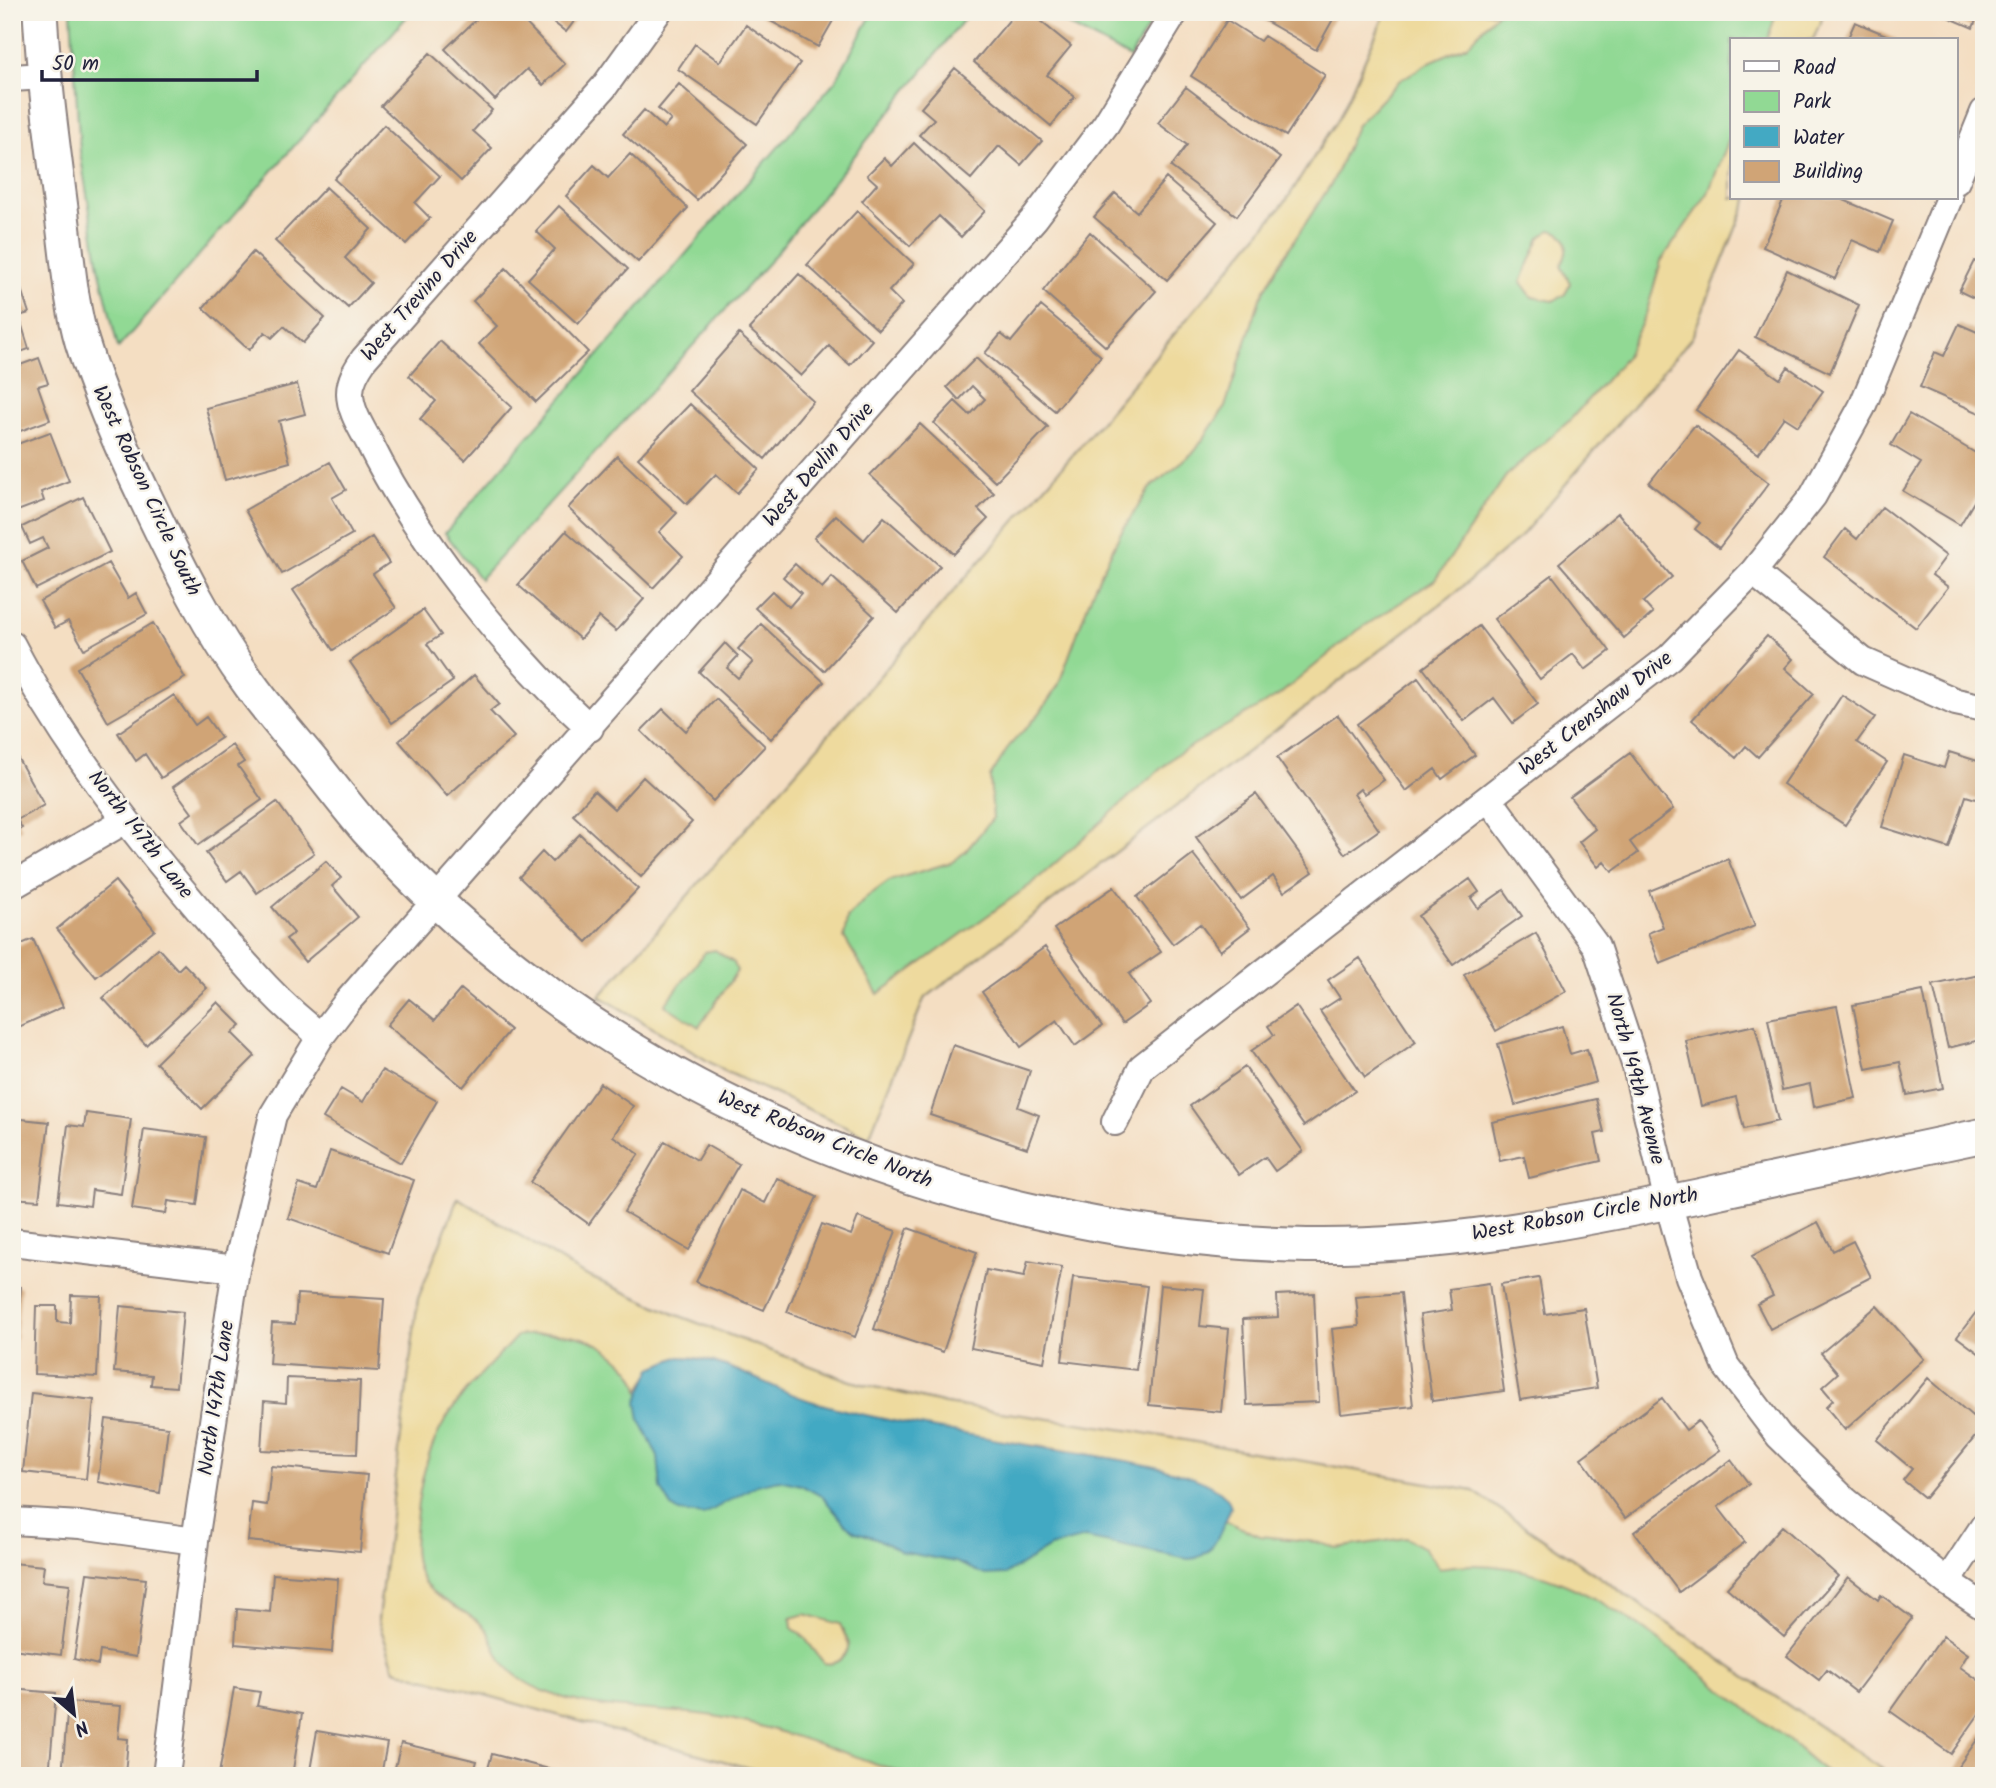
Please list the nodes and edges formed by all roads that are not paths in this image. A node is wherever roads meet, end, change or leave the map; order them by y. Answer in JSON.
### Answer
{"nodes":[{"id":1,"x":40,"y":12,"type":"edge"},
{"id":2,"x":658,"y":12,"type":"edge"},
{"id":3,"x":1175,"y":12,"type":"edge"},
{"id":4,"x":28,"y":77,"type":"edge"},
{"id":5,"x":1984,"y":112,"type":"edge"},
{"id":6,"x":1958,"y":176,"type":"edge"},
{"id":7,"x":1948,"y":200,"type":"edge"},
{"id":8,"x":1753,"y":572,"type":"junction"},
{"id":9,"x":12,"y":645,"type":"edge"},
{"id":10,"x":1984,"y":708,"type":"edge"},
{"id":11,"x":590,"y":727,"type":"junction"},
{"id":12,"x":1489,"y":799,"type":"junction"},
{"id":13,"x":124,"y":821,"type":"junction"},
{"id":14,"x":370,"y":833,"type":"joint"},
{"id":15,"x":12,"y":886,"type":"edge"},
{"id":16,"x":438,"y":900,"type":"junction"},
{"id":17,"x":321,"y":1036,"type":"junction"},
{"id":18,"x":1115,"y":1122,"type":"dead end"},
{"id":19,"x":1984,"y":1135,"type":"edge"},
{"id":20,"x":1668,"y":1202,"type":"junction"},
{"id":21,"x":12,"y":1242,"type":"edge"},
{"id":22,"x":236,"y":1269,"type":"junction"},
{"id":23,"x":12,"y":1521,"type":"edge"},
{"id":24,"x":1984,"y":1526,"type":"edge"},
{"id":25,"x":195,"y":1541,"type":"junction"},
{"id":26,"x":1947,"y":1582,"type":"junction"},
{"id":27,"x":1984,"y":1607,"type":"edge"},
{"id":28,"x":166,"y":1776,"type":"edge"}],
"edges":[{"from":1,"to":4,"type":"street","name":"West Robson Circle South"},
{"from":2,"to":11,"type":"street","name":"West Trevino Drive"},
{"from":3,"to":11,"type":"street","name":"West Devlin Drive"},
{"from":4,"to":14,"type":"street","name":"West Robson Circle South"},
{"from":5,"to":6,"type":"street"},
{"from":7,"to":8,"type":"street","name":"West Crenshaw Drive"},
{"from":8,"to":10,"type":"street"},
{"from":8,"to":12,"type":"street","name":"West Crenshaw Drive"},
{"from":9,"to":13,"type":"street","name":"North 147th Lane"},
{"from":11,"to":16,"type":"street","name":"West Devlin Drive"},
{"from":12,"to":18,"type":"street","name":"West Crenshaw Drive"},
{"from":12,"to":20,"type":"street","name":"North 149th Avenue"},
{"from":13,"to":15,"type":"street"},
{"from":13,"to":17,"type":"street","name":"North 147th Lane"},
{"from":14,"to":16,"type":"street","name":"West Robson Circle North"},
{"from":16,"to":17,"type":"street","name":"North 147th Lane"},
{"from":16,"to":20,"type":"street","name":"West Robson Circle North"},
{"from":17,"to":22,"type":"street","name":"North 147th Lane"},
{"from":19,"to":20,"type":"street","name":"West Robson Circle North"},
{"from":20,"to":26,"type":"street","name":"North 149th Avenue"},
{"from":21,"to":22,"type":"street"},
{"from":22,"to":25,"type":"street","name":"North 147th Lane"},
{"from":23,"to":25,"type":"street"},
{"from":24,"to":26,"type":"street"},
{"from":25,"to":28,"type":"street","name":"North 147th Lane"},
{"from":26,"to":27,"type":"street","name":"North 149th Avenue"}]}
